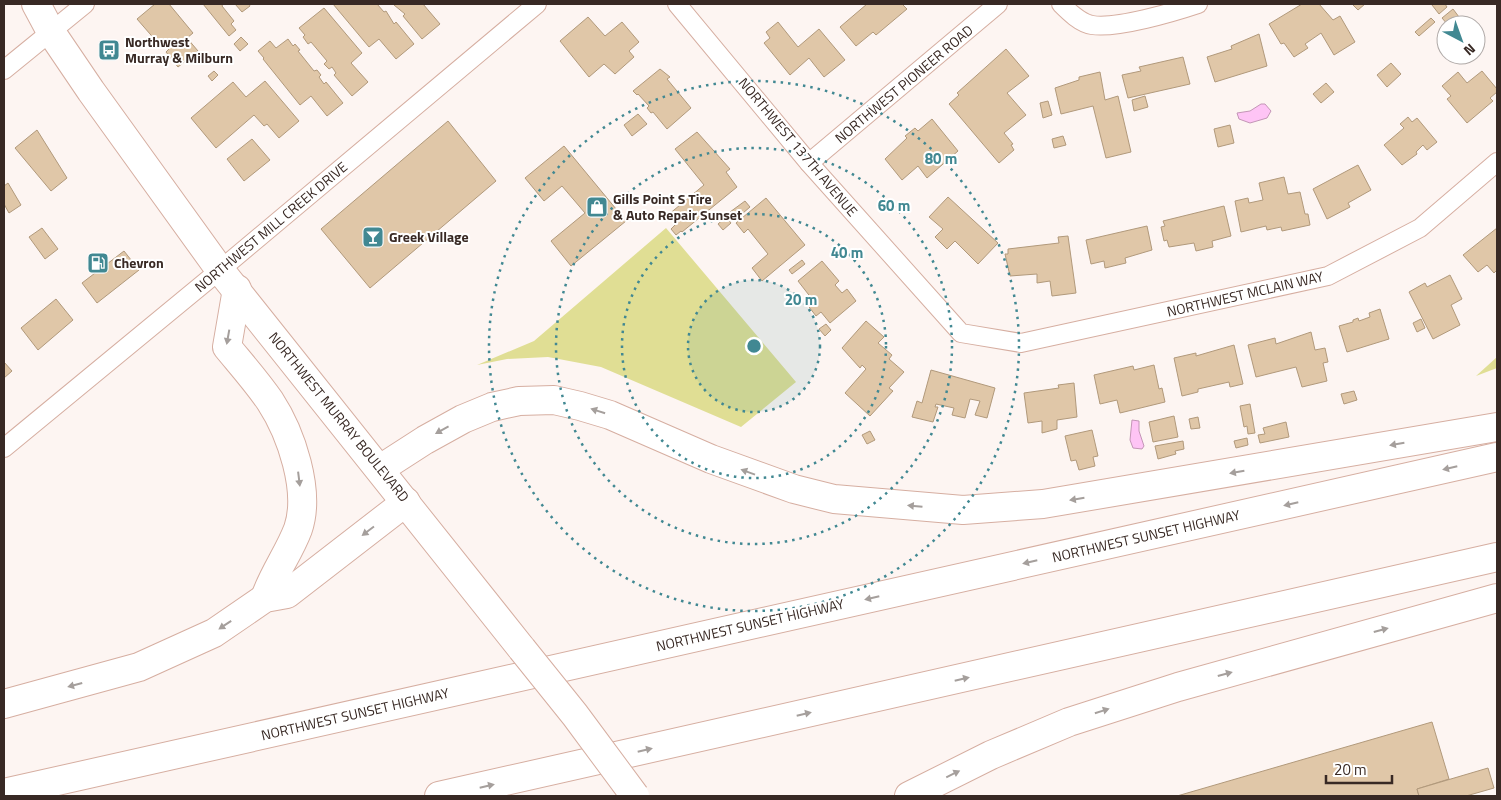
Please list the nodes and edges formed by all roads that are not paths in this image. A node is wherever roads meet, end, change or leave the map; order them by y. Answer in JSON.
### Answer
{"nodes":[{"id":1,"x":36,"y":4,"type":"edge"},
{"id":2,"x":84,"y":4,"type":"edge"},
{"id":3,"x":537,"y":4,"type":"edge"},
{"id":4,"x":677,"y":4,"type":"edge"},
{"id":5,"x":998,"y":4,"type":"edge"},
{"id":6,"x":1061,"y":4,"type":"edge"},
{"id":7,"x":1198,"y":4,"type":"edge"},
{"id":8,"x":51,"y":32,"type":"junction"},
{"id":9,"x":4,"y":70,"type":"edge"},
{"id":10,"x":1497,"y":162,"type":"edge"},
{"id":11,"x":809,"y":163,"type":"junction"},
{"id":12,"x":228,"y":279,"type":"junction"},
{"id":13,"x":960,"y":333,"type":"joint"},
{"id":14,"x":1497,"y":427,"type":"edge"},
{"id":15,"x":4,"y":448,"type":"edge"},
{"id":16,"x":1497,"y":457,"type":"edge"},
{"id":17,"x":380,"y":470,"type":"junction"},
{"id":18,"x":406,"y":502,"type":"junction"},
{"id":19,"x":1497,"y":557,"type":"edge"},
{"id":20,"x":266,"y":598,"type":"junction"},
{"id":21,"x":1497,"y":598,"type":"edge"},
{"id":22,"x":4,"y":704,"type":"edge"},
{"id":23,"x":4,"y":794,"type":"edge"},
{"id":24,"x":439,"y":796,"type":"edge"},
{"id":25,"x":635,"y":796,"type":"edge"},
{"id":26,"x":909,"y":796,"type":"edge"}],
"edges":[{"from":1,"to":8,"type":"main road","name":"NORTHWEST MURRAY BOULEVARD"},
{"from":2,"to":8,"type":"street"},
{"from":3,"to":12,"type":"street","name":"NORTHWEST MILL CREEK DRIVE"},
{"from":4,"to":11,"type":"street","name":"NORTHWEST 137TH AVENUE"},
{"from":5,"to":11,"type":"street","name":"NORTHWEST PIONEER ROAD"},
{"from":6,"to":7,"type":"street"},
{"from":8,"to":9,"type":"street"},
{"from":8,"to":12,"type":"main road","name":"NORTHWEST MURRAY BOULEVARD"},
{"from":10,"to":13,"type":"street","name":"NORTHWEST MCLAIN WAY"},
{"from":11,"to":13,"type":"street","name":"NORTHWEST 137TH AVENUE"},
{"from":12,"to":15,"type":"street","name":"NORTHWEST MILL CREEK DRIVE"},
{"from":12,"to":17,"type":"main road","name":"NORTHWEST MURRAY BOULEVARD"},
{"from":12,"to":20,"type":"main road","one_way":true},
{"from":14,"to":17,"type":"main road","one_way":true},
{"from":16,"to":23,"type":"main road","name":"NORTHWEST SUNSET HIGHWAY","one_way":true},
{"from":17,"to":18,"type":"main road","name":"NORTHWEST MURRAY BOULEVARD"},
{"from":18,"to":20,"type":"main road","one_way":true},
{"from":18,"to":25,"type":"main road","name":"NORTHWEST MURRAY BOULEVARD","bridge":true},
{"from":24,"to":19,"type":"main road","one_way":true},
{"from":20,"to":22,"type":"main road","one_way":true},
{"from":26,"to":21,"type":"main road","one_way":true}]}
